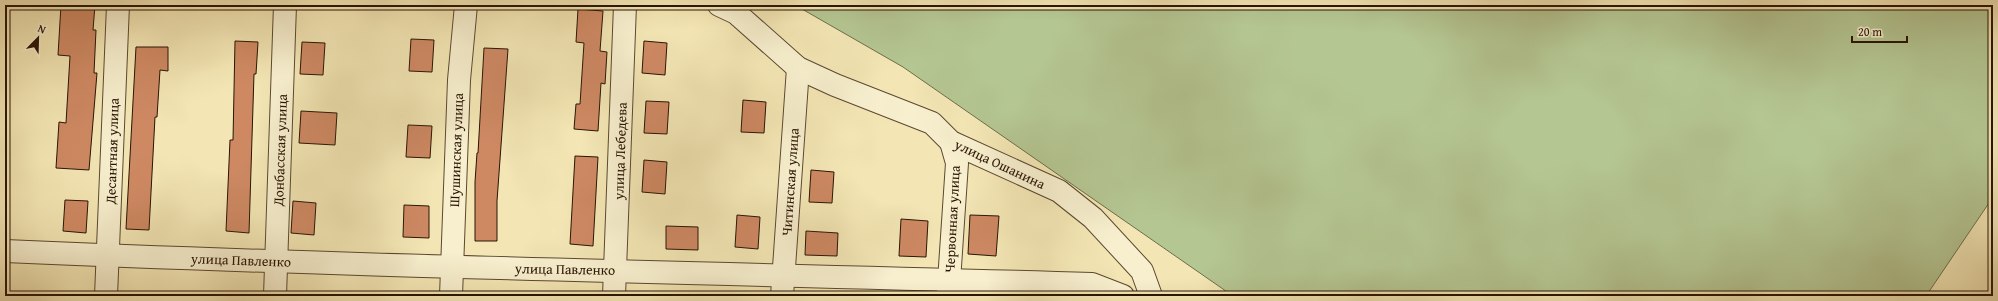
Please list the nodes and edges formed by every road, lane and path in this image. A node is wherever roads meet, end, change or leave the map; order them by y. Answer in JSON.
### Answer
{"nodes":[{"id":1,"x":118,"y":5,"type":"edge"},
{"id":2,"x":285,"y":5,"type":"edge"},
{"id":3,"x":466,"y":5,"type":"edge"},
{"id":4,"x":625,"y":5,"type":"edge"},
{"id":5,"x":719,"y":5,"type":"edge"},
{"id":6,"x":798,"y":68,"type":"junction"},
{"id":7,"x":951,"y":142,"type":"junction"},
{"id":8,"x":5,"y":251,"type":"edge"},
{"id":9,"x":108,"y":255,"type":"junction"},
{"id":10,"x":277,"y":261,"type":"junction"},
{"id":11,"x":452,"y":267,"type":"junction"},
{"id":12,"x":615,"y":270,"type":"junction"},
{"id":13,"x":783,"y":286,"type":"edge"},
{"id":14,"x":948,"y":288,"type":"edge"},
{"id":15,"x":1116,"y":295,"type":"edge"},
{"id":16,"x":106,"y":296,"type":"edge"},
{"id":17,"x":276,"y":296,"type":"edge"},
{"id":18,"x":451,"y":296,"type":"edge"},
{"id":19,"x":614,"y":296,"type":"edge"},
{"id":20,"x":1151,"y":296,"type":"edge"}],
"edges":[{"from":1,"to":9,"type":"street","name":"Десантная улица"},
{"from":2,"to":10,"type":"street","name":"Донбасская улица"},
{"from":3,"to":11,"type":"street","name":"Шушинская улица"},
{"from":4,"to":12,"type":"street","name":"улица Лебедева"},
{"from":5,"to":6,"type":"street","name":"улица Ошанина"},
{"from":6,"to":7,"type":"street","name":"улица Ошанина"},
{"from":6,"to":13,"type":"street","name":"Читинская улица"},
{"from":7,"to":14,"type":"street","name":"Червонная улица"},
{"from":7,"to":20,"type":"street","name":"улица Ошанина"},
{"from":8,"to":9,"type":"street","name":"улица Павленко"},
{"from":9,"to":10,"type":"street","name":"улица Павленко"},
{"from":9,"to":16,"type":"street","name":"Десантная улица"},
{"from":10,"to":11,"type":"street","name":"улица Павленко"},
{"from":10,"to":17,"type":"street","name":"Донбасская улица"},
{"from":11,"to":12,"type":"street","name":"улица Павленко"},
{"from":11,"to":18,"type":"street","name":"Шушинская улица"},
{"from":12,"to":13,"type":"street","name":"улица Павленко"},
{"from":12,"to":19,"type":"street","name":"улица Лебедева"},
{"from":13,"to":14,"type":"street","name":"улица Павленко"},
{"from":14,"to":15,"type":"street","name":"улица Павленко"}]}
